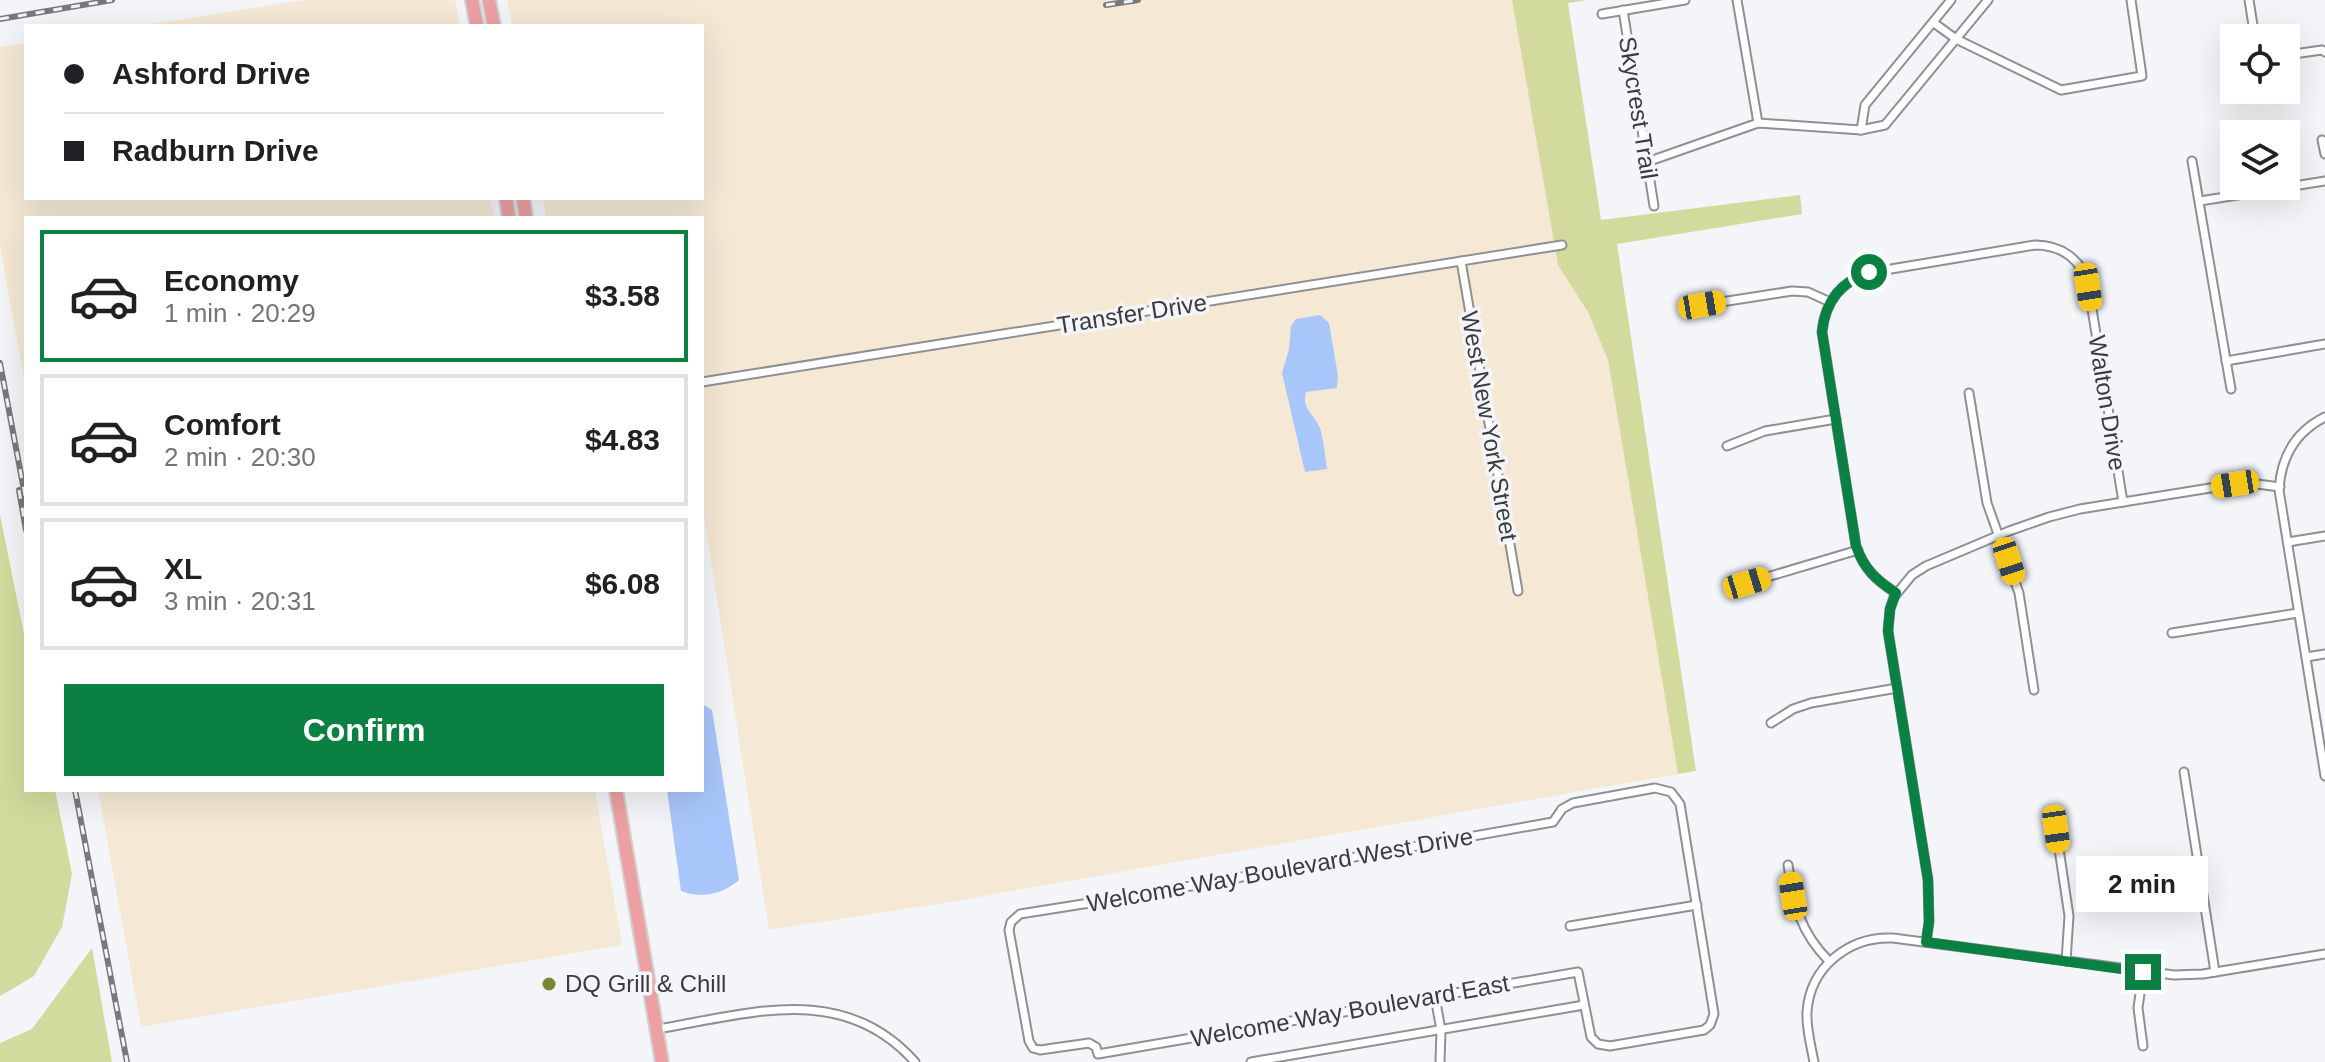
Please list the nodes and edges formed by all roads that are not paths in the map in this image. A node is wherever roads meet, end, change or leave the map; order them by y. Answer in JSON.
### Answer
{"nodes":[{"id":1,"x":472,"y":0,"type":"edge"},
{"id":2,"x":489,"y":0,"type":"edge"},
{"id":3,"x":1685,"y":0,"type":"edge"},
{"id":4,"x":1737,"y":0,"type":"edge"},
{"id":5,"x":1951,"y":0,"type":"edge"},
{"id":6,"x":1988,"y":0,"type":"edge"},
{"id":7,"x":2131,"y":0,"type":"edge"},
{"id":8,"x":2249,"y":0,"type":"edge"},
{"id":9,"x":1623,"y":10,"type":"junction"},
{"id":10,"x":1602,"y":14,"type":"dead end"},
{"id":11,"x":1934,"y":23,"type":"junction"},
{"id":12,"x":477,"y":24,"type":"edge"},
{"id":13,"x":494,"y":24,"type":"edge"},
{"id":14,"x":2253,"y":24,"type":"edge"},
{"id":15,"x":1956,"y":39,"type":"junction"},
{"id":16,"x":2324,"y":48,"type":"edge"},
{"id":17,"x":2300,"y":52,"type":"edge"},
{"id":18,"x":1758,"y":123,"type":"junction"},
{"id":19,"x":1861,"y":130,"type":"junction"},
{"id":20,"x":2322,"y":140,"type":"dead end"},
{"id":21,"x":2325,"y":154,"type":"edge"},
{"id":22,"x":2192,"y":161,"type":"dead end"},
{"id":23,"x":1647,"y":162,"type":"junction"},
{"id":24,"x":2325,"y":181,"type":"edge"},
{"id":25,"x":2200,"y":201,"type":"junction"},
{"id":26,"x":1654,"y":206,"type":"dead end"},
{"id":27,"x":1562,"y":245,"type":"dead end"},
{"id":28,"x":1461,"y":261,"type":"junction"},
{"id":29,"x":1830,"y":302,"type":"junction"},
{"id":30,"x":1702,"y":305,"type":"dead end"},
{"id":31,"x":2325,"y":344,"type":"edge"},
{"id":32,"x":2226,"y":361,"type":"junction"},
{"id":33,"x":704,"y":382,"type":"edge"},
{"id":34,"x":2231,"y":389,"type":"dead end"},
{"id":35,"x":1969,"y":393,"type":"dead end"},
{"id":36,"x":2325,"y":417,"type":"edge"},
{"id":37,"x":1836,"y":419,"type":"junction"},
{"id":38,"x":1727,"y":446,"type":"dead end"},
{"id":39,"x":2280,"y":487,"type":"junction"},
{"id":40,"x":2123,"y":502,"type":"junction"},
{"id":41,"x":1998,"y":536,"type":"junction"},
{"id":42,"x":2325,"y":536,"type":"edge"},
{"id":43,"x":2288,"y":542,"type":"junction"},
{"id":44,"x":1858,"y":550,"type":"junction"},
{"id":45,"x":1747,"y":583,"type":"dead end"},
{"id":46,"x":1518,"y":591,"type":"dead end"},
{"id":47,"x":1896,"y":593,"type":"junction"},
{"id":48,"x":2298,"y":613,"type":"junction"},
{"id":49,"x":2172,"y":633,"type":"dead end"},
{"id":50,"x":2325,"y":654,"type":"edge"},
{"id":51,"x":2306,"y":657,"type":"junction"},
{"id":52,"x":1897,"y":688,"type":"junction"},
{"id":53,"x":2034,"y":690,"type":"dead end"},
{"id":54,"x":1771,"y":723,"type":"dead end"},
{"id":55,"x":2184,"y":772,"type":"dead end"},
{"id":56,"x":2325,"y":776,"type":"edge"},
{"id":57,"x":616,"y":792,"type":"edge"},
{"id":58,"x":2056,"y":829,"type":"dead end"},
{"id":59,"x":1788,"y":865,"type":"dead end"},
{"id":60,"x":1697,"y":905,"type":"junction"},
{"id":61,"x":1570,"y":926,"type":"dead end"},
{"id":62,"x":1926,"y":942,"type":"junction"},
{"id":63,"x":2325,"y":954,"type":"edge"},
{"id":64,"x":1829,"y":961,"type":"junction"},
{"id":65,"x":2066,"y":961,"type":"junction"},
{"id":66,"x":2143,"y":972,"type":"junction"},
{"id":67,"x":2215,"y":972,"type":"junction"},
{"id":68,"x":1435,"y":997,"type":"junction"},
{"id":69,"x":1584,"y":1005,"type":"junction"},
{"id":70,"x":657,"y":1029,"type":"junction"},
{"id":71,"x":1441,"y":1030,"type":"junction"},
{"id":72,"x":2143,"y":1046,"type":"dead end"},
{"id":73,"x":1033,"y":1048,"type":"joint"},
{"id":74,"x":1098,"y":1054,"type":"junction"},
{"id":75,"x":662,"y":1062,"type":"edge"},
{"id":76,"x":915,"y":1062,"type":"edge"},
{"id":77,"x":1092,"y":1062,"type":"edge"},
{"id":78,"x":1251,"y":1062,"type":"edge"},
{"id":79,"x":1440,"y":1062,"type":"edge"},
{"id":80,"x":1814,"y":1062,"type":"edge"}],
"edges":[{"from":1,"to":12,"type":"main road"},
{"from":2,"to":13,"type":"main road"},
{"from":3,"to":9,"type":"street"},
{"from":4,"to":18,"type":"street"},
{"from":5,"to":11,"type":"street"},
{"from":6,"to":15,"type":"street"},
{"from":7,"to":15,"type":"street"},
{"from":8,"to":14,"type":"street"},
{"from":9,"to":10,"type":"street"},
{"from":9,"to":23,"type":"street","name":"Skycrest Trail"},
{"from":11,"to":15,"type":"street"},
{"from":11,"to":19,"type":"street"},
{"from":15,"to":19,"type":"street"},
{"from":16,"to":17,"type":"street"},
{"from":18,"to":19,"type":"street"},
{"from":18,"to":23,"type":"street"},
{"from":20,"to":21,"type":"street"},
{"from":22,"to":25,"type":"street"},
{"from":23,"to":26,"type":"street","name":"Skycrest Trail"},
{"from":24,"to":25,"type":"street"},
{"from":25,"to":32,"type":"street"},
{"from":27,"to":28,"type":"street","name":"Transfer Drive"},
{"from":28,"to":33,"type":"street","name":"Transfer Drive"},
{"from":28,"to":46,"type":"street","name":"West New York Street"},
{"from":29,"to":30,"type":"street"},
{"from":29,"to":37,"type":"street"},
{"from":29,"to":40,"type":"street","name":"Walton Drive"},
{"from":31,"to":32,"type":"street"},
{"from":32,"to":34,"type":"street"},
{"from":35,"to":41,"type":"street"},
{"from":36,"to":39,"type":"street"},
{"from":37,"to":38,"type":"street"},
{"from":37,"to":44,"type":"street"},
{"from":39,"to":40,"type":"street"},
{"from":39,"to":43,"type":"street"},
{"from":40,"to":41,"type":"street"},
{"from":41,"to":47,"type":"street"},
{"from":41,"to":53,"type":"street"},
{"from":42,"to":43,"type":"street"},
{"from":43,"to":48,"type":"street"},
{"from":44,"to":45,"type":"street"},
{"from":44,"to":47,"type":"street"},
{"from":47,"to":52,"type":"street"},
{"from":48,"to":49,"type":"street"},
{"from":48,"to":51,"type":"street"},
{"from":50,"to":51,"type":"street"},
{"from":51,"to":56,"type":"street"},
{"from":52,"to":54,"type":"street"},
{"from":52,"to":62,"type":"street"},
{"from":55,"to":67,"type":"street"},
{"from":57,"to":70,"type":"main road"},
{"from":58,"to":65,"type":"street"},
{"from":59,"to":64,"type":"street"},
{"from":60,"to":61,"type":"street"},
{"from":60,"to":69,"type":"street"},
{"from":60,"to":73,"type":"street","name":"Welcome Way Boulevard West Drive"},
{"from":62,"to":64,"type":"street"},
{"from":62,"to":65,"type":"street"},
{"from":63,"to":67,"type":"street"},
{"from":64,"to":80,"type":"street"},
{"from":65,"to":66,"type":"street"},
{"from":66,"to":67,"type":"street"},
{"from":66,"to":72,"type":"street"},
{"from":68,"to":69,"type":"street","name":"Welcome Way Boulevard East"},
{"from":68,"to":71,"type":"street"},
{"from":68,"to":74,"type":"street","name":"Welcome Way Boulevard East"},
{"from":69,"to":71,"type":"street"},
{"from":70,"to":75,"type":"main road"},
{"from":70,"to":76,"type":"street"},
{"from":71,"to":78,"type":"street"},
{"from":71,"to":79,"type":"street"},
{"from":73,"to":74,"type":"street","name":"Welcome Way Boulevard East"},
{"from":74,"to":77,"type":"street"}]}
